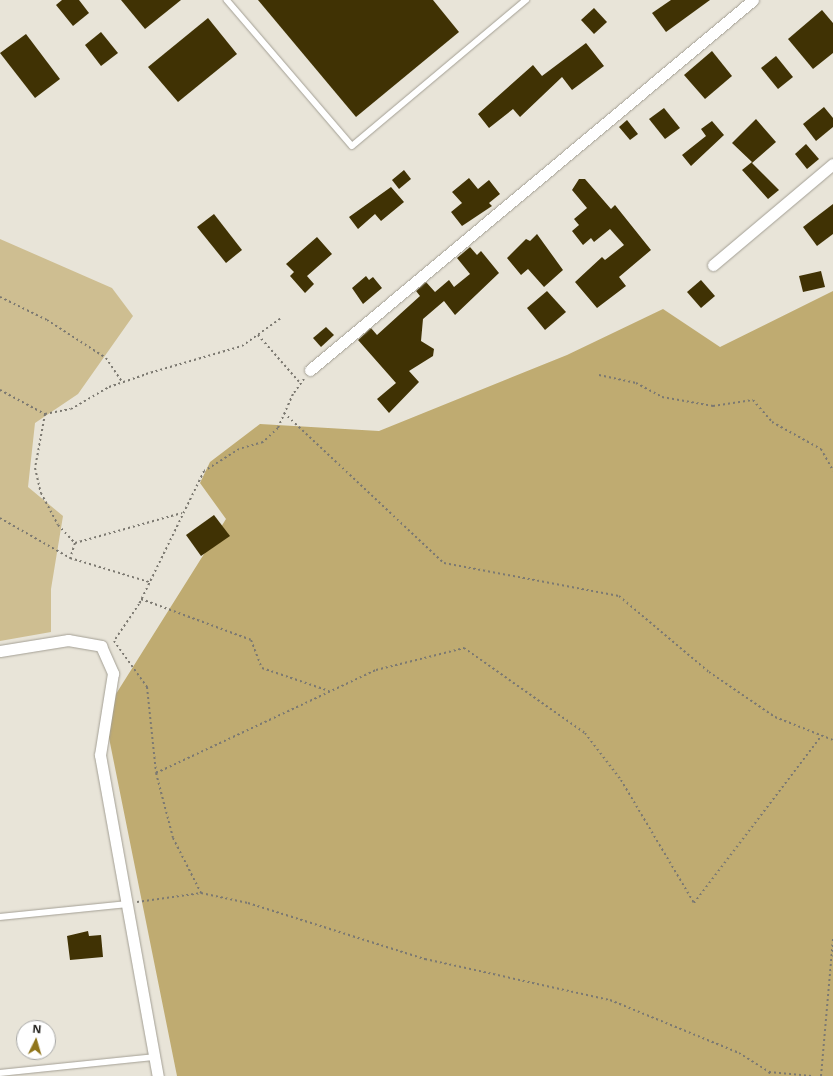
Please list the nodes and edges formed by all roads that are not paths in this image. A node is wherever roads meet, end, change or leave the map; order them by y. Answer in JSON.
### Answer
{"nodes":[{"id":1,"x":226,"y":0,"type":"edge"},
{"id":2,"x":526,"y":0,"type":"edge"},
{"id":3,"x":753,"y":0,"type":"edge"},
{"id":4,"x":833,"y":164,"type":"edge"},
{"id":5,"x":713,"y":265,"type":"dead end"},
{"id":6,"x":310,"y":370,"type":"road end"},
{"id":7,"x":0,"y":651,"type":"edge"},
{"id":8,"x":127,"y":904,"type":"junction"},
{"id":9,"x":0,"y":917,"type":"edge"},
{"id":10,"x":155,"y":1057,"type":"junction"},
{"id":11,"x":0,"y":1073,"type":"edge"},
{"id":12,"x":158,"y":1076,"type":"edge"}],
"edges":[{"from":1,"to":2,"type":"lane"},
{"from":3,"to":6,"type":"street"},
{"from":4,"to":5,"type":"street"},
{"from":7,"to":8,"type":"street"},
{"from":8,"to":9,"type":"lane"},
{"from":8,"to":10,"type":"street"},
{"from":10,"to":11,"type":"lane"},
{"from":10,"to":12,"type":"street"}]}
